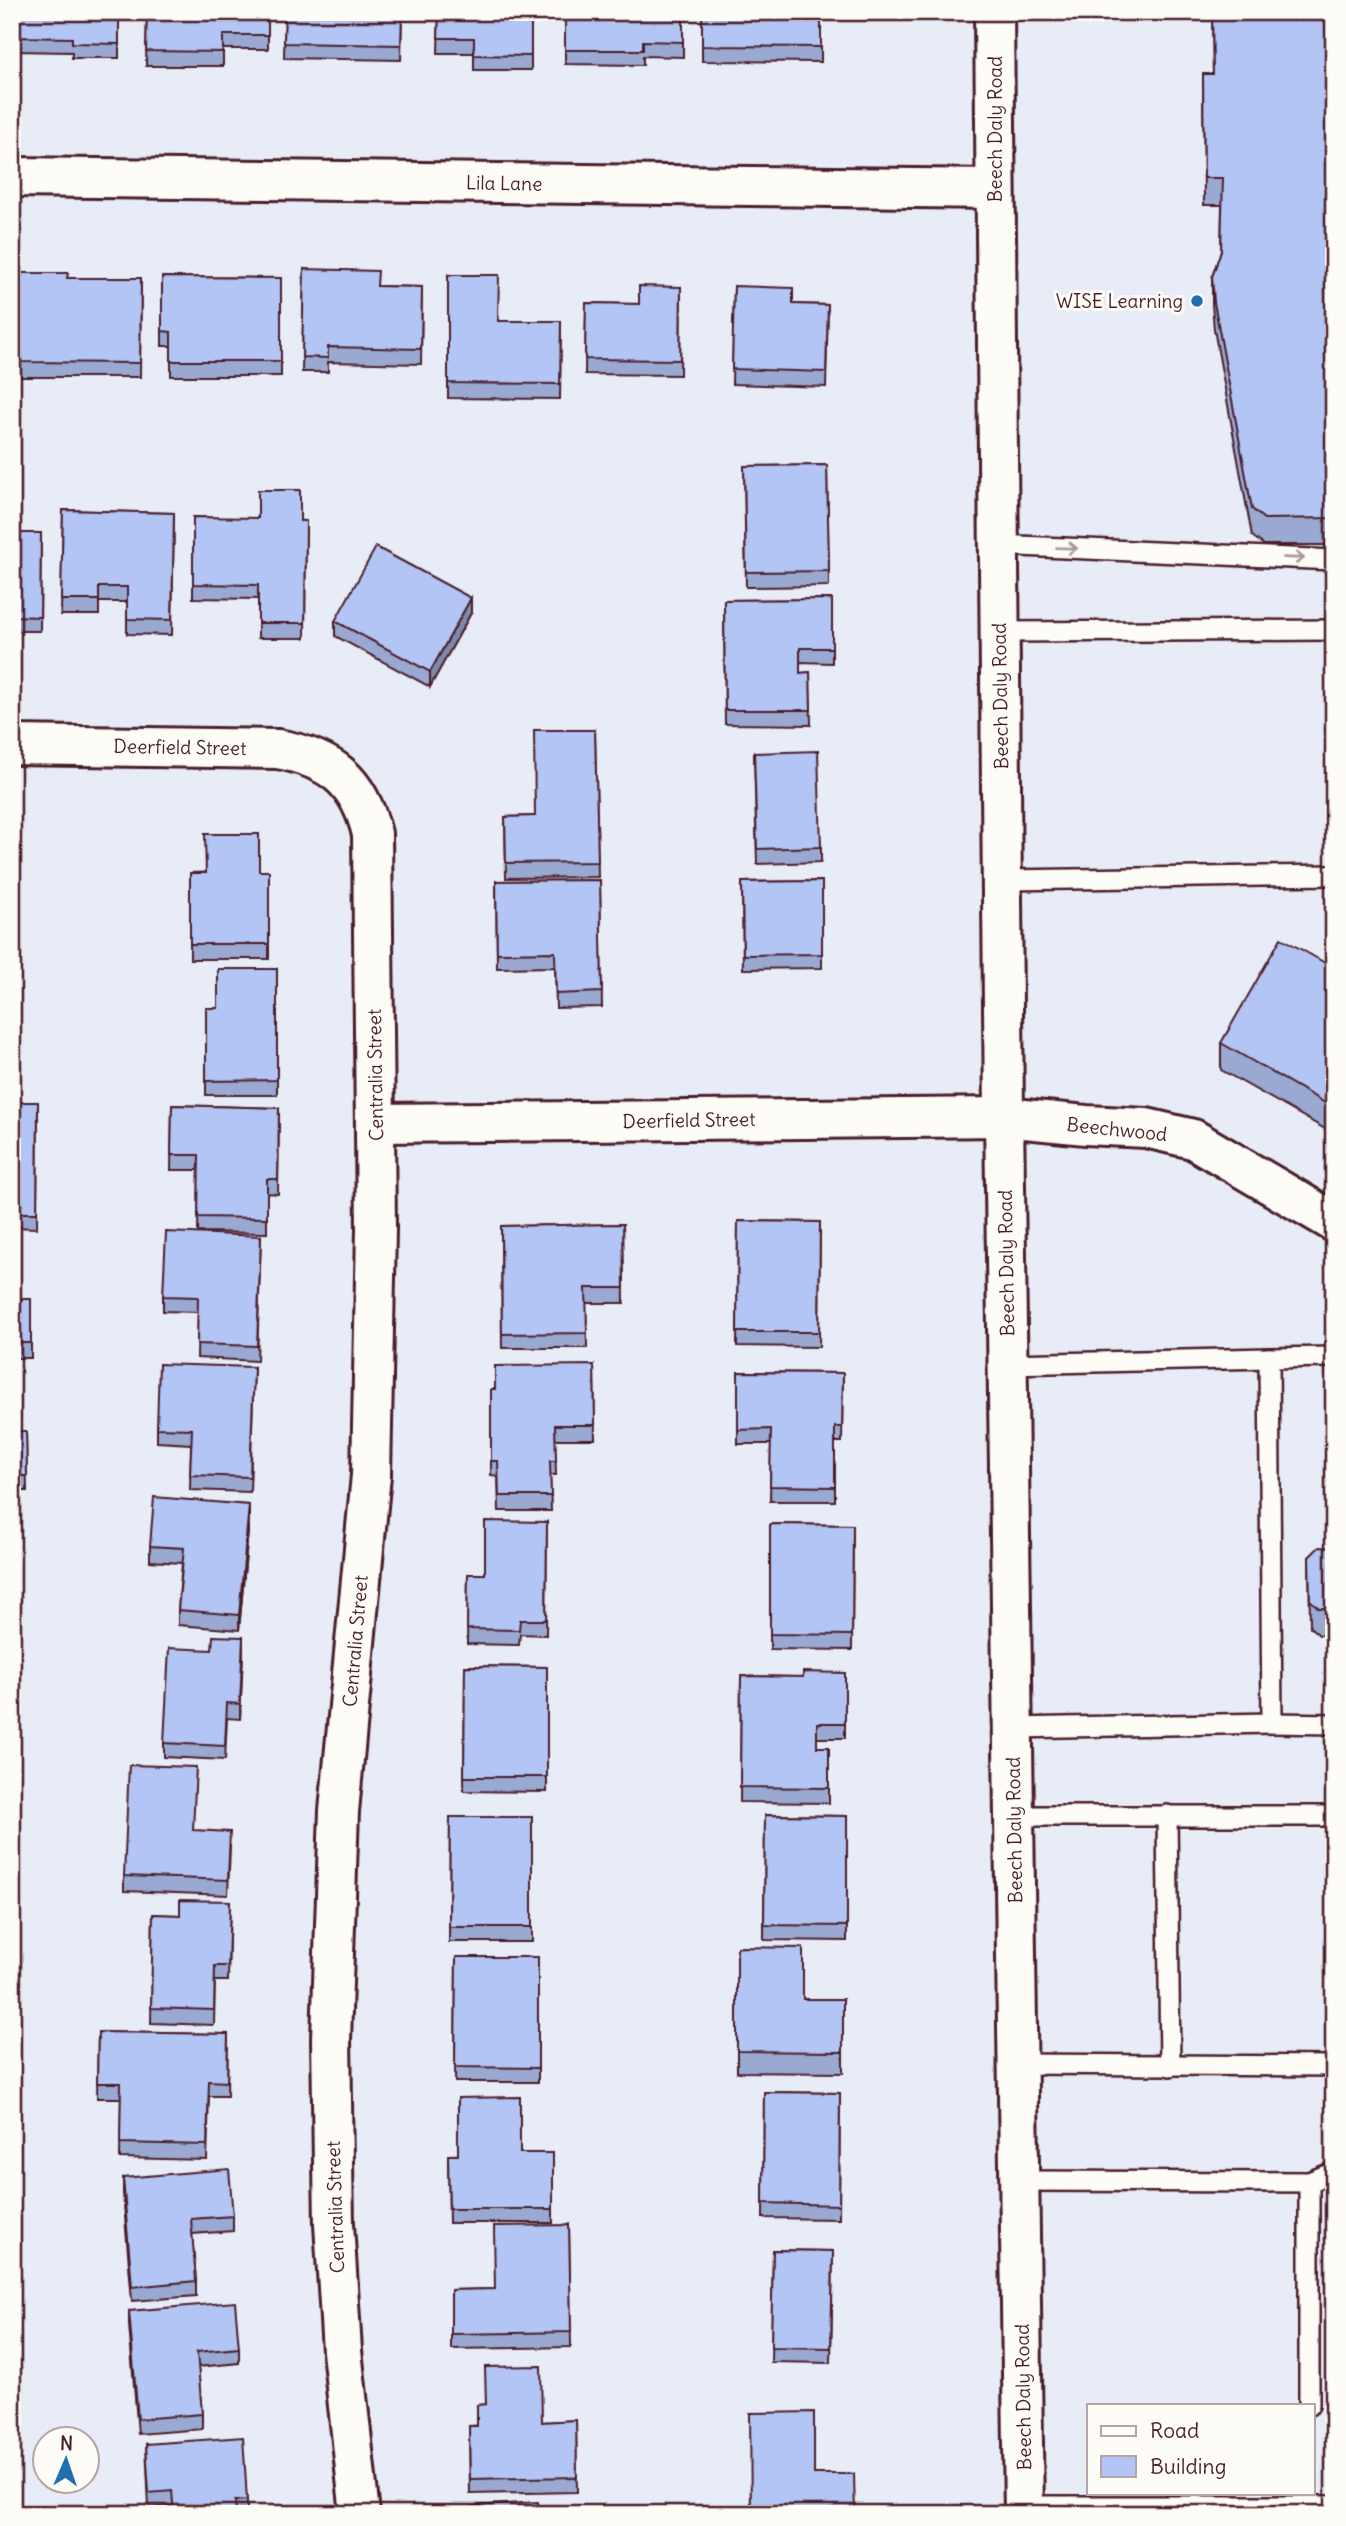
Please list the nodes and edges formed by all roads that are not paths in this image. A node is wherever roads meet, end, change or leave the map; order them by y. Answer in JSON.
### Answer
{"nodes":[{"id":1,"x":994,"y":12,"type":"edge"},
{"id":2,"x":12,"y":177,"type":"edge"},
{"id":3,"x":995,"y":189,"type":"junction"},
{"id":4,"x":999,"y":545,"type":"junction"},
{"id":5,"x":1334,"y":560,"type":"edge"},
{"id":6,"x":1334,"y":630,"type":"edge"},
{"id":7,"x":999,"y":632,"type":"junction"},
{"id":8,"x":12,"y":745,"type":"edge"},
{"id":9,"x":341,"y":776,"type":"joint"},
{"id":10,"x":1334,"y":875,"type":"edge"},
{"id":11,"x":1002,"y":880,"type":"junction"},
{"id":12,"x":1004,"y":1117,"type":"junction"},
{"id":13,"x":375,"y":1123,"type":"junction"},
{"id":14,"x":1334,"y":1222,"type":"edge"},
{"id":15,"x":1334,"y":1357,"type":"edge"},
{"id":16,"x":1269,"y":1358,"type":"junction"},
{"id":17,"x":1007,"y":1364,"type":"junction"},
{"id":18,"x":1272,"y":1723,"type":"junction"},
{"id":19,"x":1334,"y":1724,"type":"edge"},
{"id":20,"x":1012,"y":1728,"type":"junction"},
{"id":21,"x":1167,"y":1815,"type":"junction"},
{"id":22,"x":1014,"y":1816,"type":"junction"},
{"id":23,"x":1334,"y":1816,"type":"edge"},
{"id":24,"x":1018,"y":2064,"type":"junction"},
{"id":25,"x":1170,"y":2066,"type":"junction"},
{"id":26,"x":1334,"y":2066,"type":"edge"},
{"id":27,"x":1334,"y":2172,"type":"edge"},
{"id":28,"x":1020,"y":2181,"type":"junction"},
{"id":29,"x":1309,"y":2182,"type":"junction"},
{"id":30,"x":1309,"y":2404,"type":"edge"},
{"id":31,"x":1309,"y":2500,"type":"edge"},
{"id":32,"x":1334,"y":2507,"type":"edge"},
{"id":33,"x":1024,"y":2510,"type":"edge"},
{"id":34,"x":360,"y":2514,"type":"edge"}],
"edges":[{"from":1,"to":3,"type":"street","name":"Beech Daly Road"},
{"from":2,"to":3,"type":"street","name":"Lila Lane"},
{"from":3,"to":4,"type":"street","name":"Beech Daly Road"},
{"from":4,"to":5,"type":"lane","one_way":true},
{"from":4,"to":7,"type":"street","name":"Beech Daly Road"},
{"from":6,"to":7,"type":"lane"},
{"from":7,"to":11,"type":"street","name":"Beech Daly Road"},
{"from":8,"to":9,"type":"street","name":"Deerfield Street"},
{"from":9,"to":13,"type":"street","name":"Centralia Street"},
{"from":10,"to":11,"type":"lane"},
{"from":11,"to":12,"type":"street","name":"Beech Daly Road"},
{"from":12,"to":13,"type":"street","name":"Deerfield Street"},
{"from":12,"to":14,"type":"street","name":"Beechwood"},
{"from":12,"to":17,"type":"street","name":"Beech Daly Road"},
{"from":13,"to":34,"type":"street","name":"Centralia Street"},
{"from":15,"to":16,"type":"lane"},
{"from":16,"to":17,"type":"lane"},
{"from":16,"to":18,"type":"lane"},
{"from":17,"to":20,"type":"street","name":"Beech Daly Road"},
{"from":18,"to":19,"type":"lane"},
{"from":18,"to":20,"type":"lane"},
{"from":20,"to":22,"type":"street","name":"Beech Daly Road"},
{"from":21,"to":22,"type":"lane"},
{"from":21,"to":23,"type":"lane"},
{"from":21,"to":25,"type":"lane"},
{"from":22,"to":24,"type":"street","name":"Beech Daly Road"},
{"from":24,"to":25,"type":"lane"},
{"from":24,"to":28,"type":"street","name":"Beech Daly Road"},
{"from":25,"to":26,"type":"lane"},
{"from":27,"to":29,"type":"lane"},
{"from":28,"to":29,"type":"lane"},
{"from":28,"to":33,"type":"street","name":"Beech Daly Road"},
{"from":29,"to":30,"type":"lane"},
{"from":31,"to":32,"type":"lane"},
{"from":31,"to":33,"type":"lane"}]}
